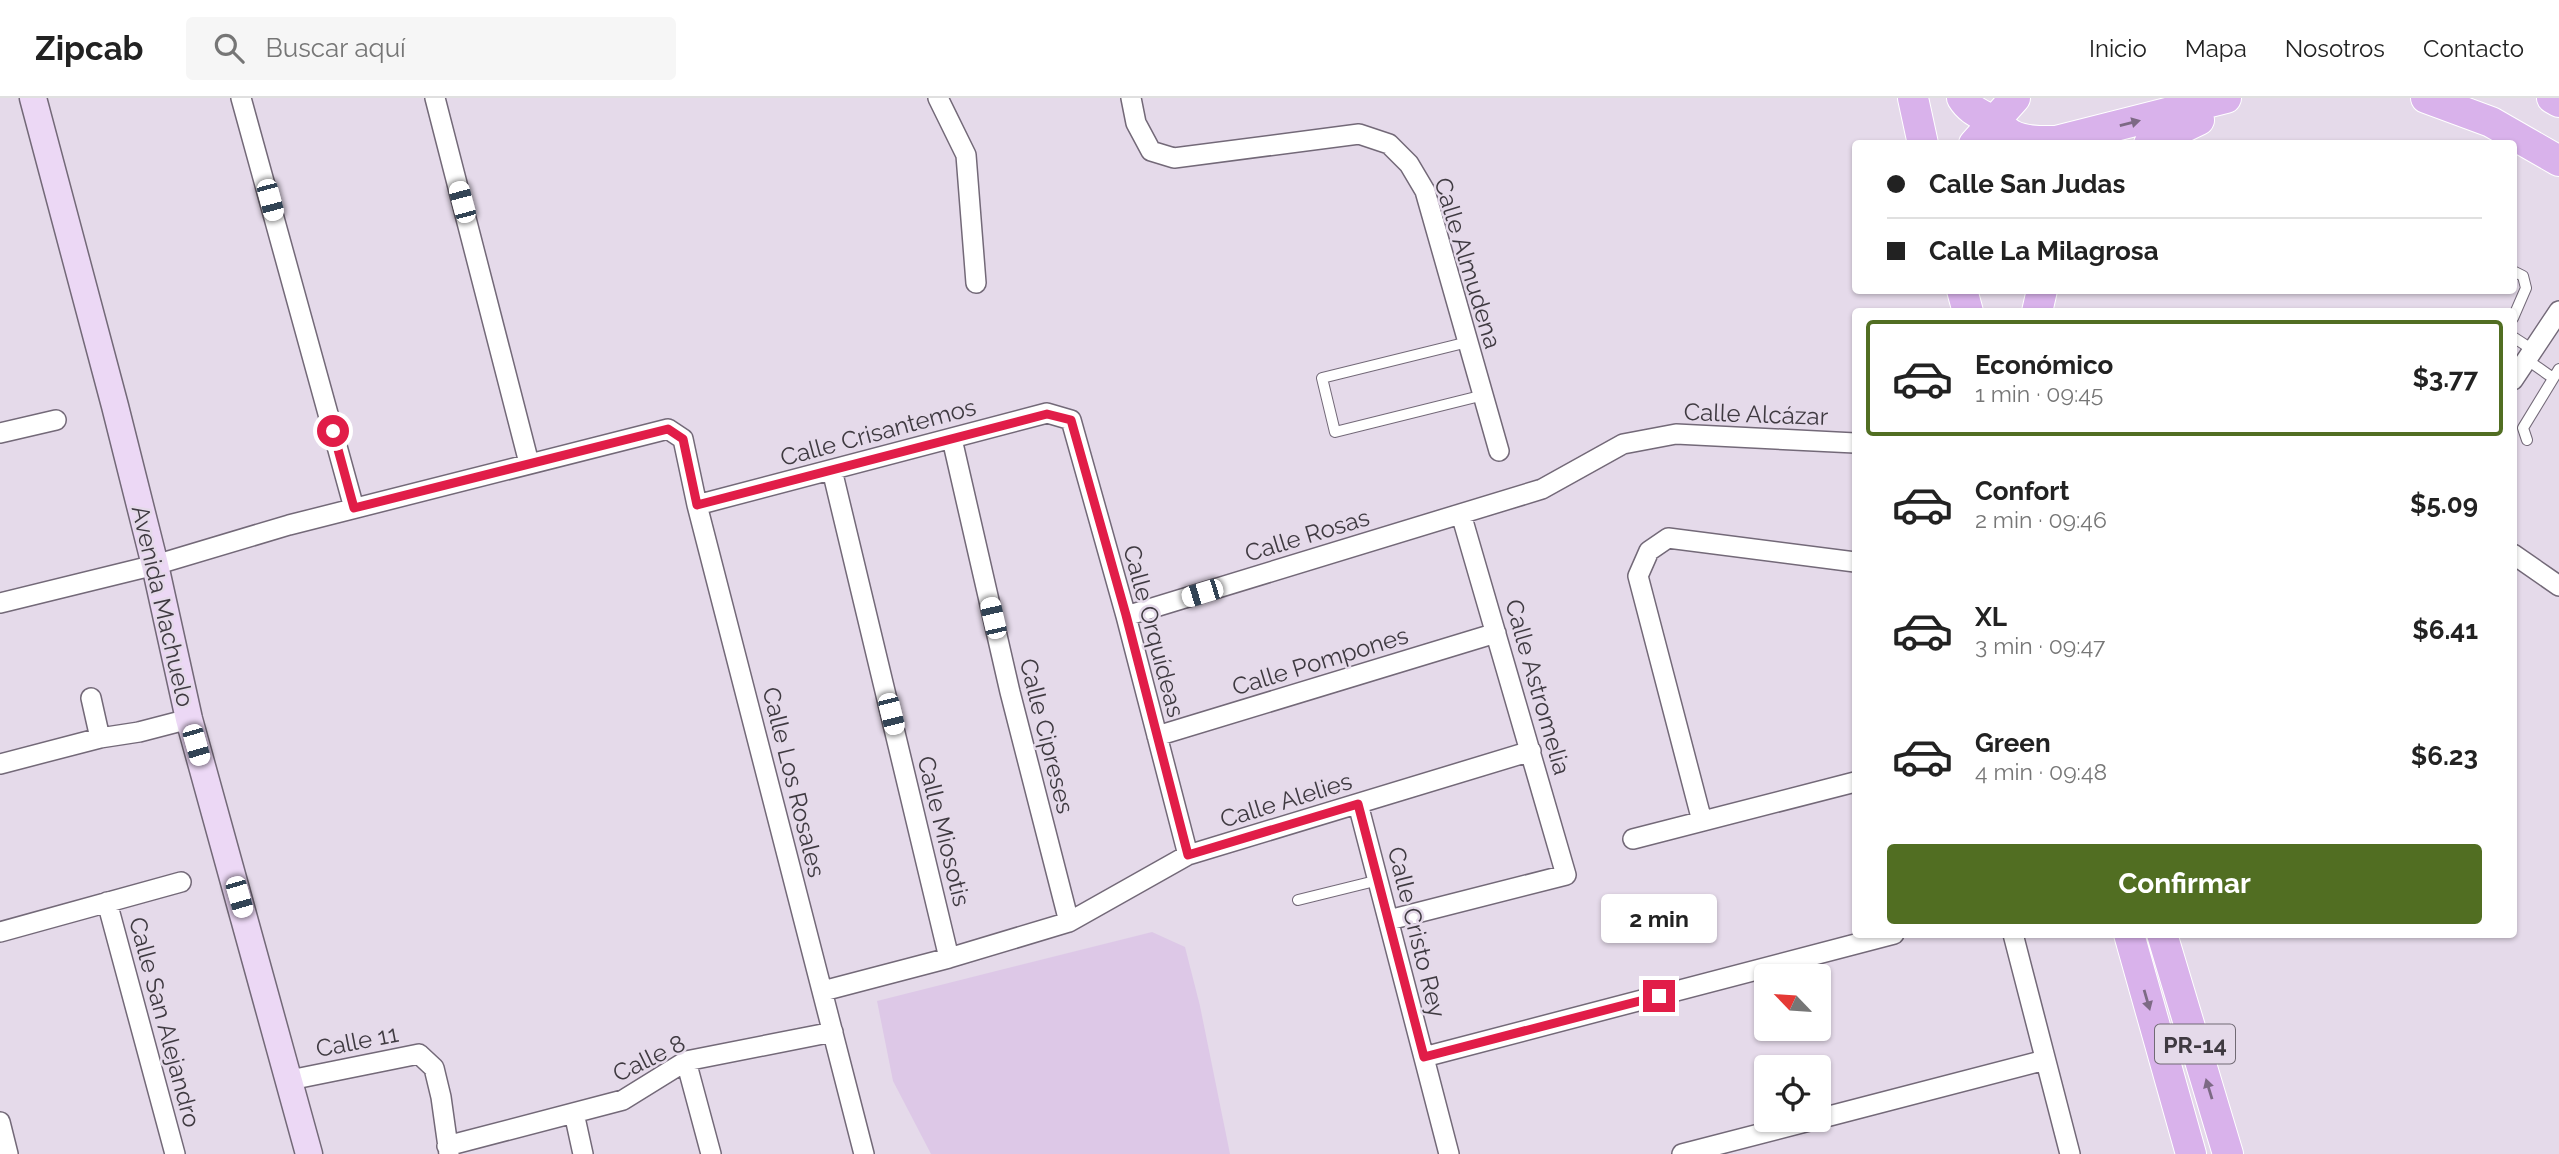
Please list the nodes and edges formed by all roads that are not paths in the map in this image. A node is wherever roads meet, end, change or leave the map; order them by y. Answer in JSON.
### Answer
{"nodes":[{"id":1,"x":33,"y":98,"type":"edge"},
{"id":2,"x":241,"y":98,"type":"edge"},
{"id":3,"x":435,"y":98,"type":"edge"},
{"id":4,"x":938,"y":98,"type":"edge"},
{"id":5,"x":1131,"y":98,"type":"edge"},
{"id":6,"x":1913,"y":98,"type":"edge"},
{"id":7,"x":1962,"y":98,"type":"edge"},
{"id":8,"x":2015,"y":98,"type":"edge"},
{"id":9,"x":2226,"y":98,"type":"edge"},
{"id":10,"x":2237,"y":98,"type":"edge"},
{"id":11,"x":2426,"y":98,"type":"edge"},
{"id":12,"x":2552,"y":98,"type":"edge"},
{"id":13,"x":2559,"y":102,"type":"edge"},
{"id":14,"x":1994,"y":121,"type":"edge"},
{"id":15,"x":1922,"y":140,"type":"edge"},
{"id":16,"x":1977,"y":140,"type":"edge"},
{"id":17,"x":2027,"y":140,"type":"edge"},
{"id":18,"x":2060,"y":140,"type":"edge"},
{"id":19,"x":2155,"y":140,"type":"edge"},
{"id":20,"x":2559,"y":161,"type":"edge"},
{"id":21,"x":2517,"y":273,"type":"edge"},
{"id":22,"x":976,"y":283,"type":"dead end"},
{"id":23,"x":2517,"y":309,"type":"edge"},
{"id":24,"x":2559,"y":311,"type":"edge"},
{"id":25,"x":2517,"y":341,"type":"edge"},
{"id":26,"x":1468,"y":342,"type":"junction"},
{"id":27,"x":2530,"y":355,"type":"junction"},
{"id":28,"x":2517,"y":374,"type":"edge"},
{"id":29,"x":2556,"y":374,"type":"edge"},
{"id":30,"x":1484,"y":395,"type":"junction"},
{"id":31,"x":57,"y":420,"type":"dead end"},
{"id":32,"x":1071,"y":420,"type":"joint"},
{"id":33,"x":0,"y":433,"type":"edge"},
{"id":34,"x":952,"y":439,"type":"junction"},
{"id":35,"x":2527,"y":440,"type":"dead end"},
{"id":36,"x":1852,"y":443,"type":"edge"},
{"id":37,"x":1499,"y":451,"type":"dead end"},
{"id":38,"x":529,"y":463,"type":"junction"},
{"id":39,"x":832,"y":470,"type":"junction"},
{"id":40,"x":697,"y":505,"type":"junction"},
{"id":41,"x":354,"y":508,"type":"junction"},
{"id":42,"x":1461,"y":514,"type":"junction"},
{"id":43,"x":2517,"y":557,"type":"edge"},
{"id":44,"x":1852,"y":562,"type":"edge"},
{"id":45,"x":155,"y":565,"type":"junction"},
{"id":46,"x":2559,"y":586,"type":"edge"},
{"id":47,"x":0,"y":603,"type":"edge"},
{"id":48,"x":1126,"y":615,"type":"junction"},
{"id":49,"x":1496,"y":633,"type":"junction"},
{"id":50,"x":90,"y":698,"type":"dead end"},
{"id":51,"x":189,"y":719,"type":"junction"},
{"id":52,"x":1157,"y":736,"type":"junction"},
{"id":53,"x":100,"y":738,"type":"junction"},
{"id":54,"x":1531,"y":751,"type":"junction"},
{"id":55,"x":0,"y":764,"type":"edge"},
{"id":56,"x":1852,"y":783,"type":"edge"},
{"id":57,"x":1358,"y":804,"type":"junction"},
{"id":58,"x":1702,"y":821,"type":"junction"},
{"id":59,"x":1633,"y":838,"type":"dead end"},
{"id":60,"x":1188,"y":855,"type":"junction"},
{"id":61,"x":1379,"y":880,"type":"junction"},
{"id":62,"x":181,"y":882,"type":"dead end"},
{"id":63,"x":1298,"y":900,"type":"dead end"},
{"id":64,"x":107,"y":902,"type":"junction"},
{"id":65,"x":1389,"y":920,"type":"junction"},
{"id":66,"x":1069,"y":922,"type":"junction"},
{"id":67,"x":0,"y":932,"type":"edge"},
{"id":68,"x":1879,"y":938,"type":"edge"},
{"id":69,"x":2014,"y":938,"type":"edge"},
{"id":70,"x":2130,"y":938,"type":"edge"},
{"id":71,"x":2163,"y":938,"type":"edge"},
{"id":72,"x":949,"y":958,"type":"junction"},
{"id":73,"x":823,"y":991,"type":"junction"},
{"id":74,"x":833,"y":1032,"type":"junction"},
{"id":75,"x":1424,"y":1057,"type":"junction"},
{"id":76,"x":2045,"y":1060,"type":"junction"},
{"id":77,"x":686,"y":1061,"type":"junction"},
{"id":78,"x":289,"y":1080,"type":"junction"},
{"id":79,"x":574,"y":1113,"type":"junction"},
{"id":80,"x":1831,"y":1116,"type":"edge"},
{"id":81,"x":0,"y":1122,"type":"edge"},
{"id":82,"x":1767,"y":1132,"type":"edge"},
{"id":83,"x":448,"y":1150,"type":"edge"},
{"id":84,"x":8,"y":1154,"type":"edge"},
{"id":85,"x":175,"y":1154,"type":"edge"},
{"id":86,"x":309,"y":1154,"type":"edge"},
{"id":87,"x":583,"y":1154,"type":"edge"},
{"id":88,"x":711,"y":1154,"type":"edge"},
{"id":89,"x":864,"y":1154,"type":"edge"},
{"id":90,"x":1449,"y":1154,"type":"edge"},
{"id":91,"x":1682,"y":1154,"type":"edge"},
{"id":92,"x":2070,"y":1154,"type":"edge"},
{"id":93,"x":2191,"y":1154,"type":"edge"},
{"id":94,"x":2228,"y":1154,"type":"edge"}],
"edges":[{"from":1,"to":45,"type":"street","name":"Avenida Machuelo"},
{"from":2,"to":41,"type":"street"},
{"from":3,"to":38,"type":"street"},
{"from":4,"to":22,"type":"street"},
{"from":5,"to":26,"type":"street","name":"Calle Almudena"},
{"from":6,"to":15,"type":"main road"},
{"from":7,"to":14,"type":"main road"},
{"from":8,"to":14,"type":"main road"},
{"from":18,"to":9,"type":"main road","one_way":true},
{"from":10,"to":19,"type":"main road"},
{"from":11,"to":20,"type":"main road"},
{"from":12,"to":13,"type":"main road"},
{"from":14,"to":16,"type":"main road"},
{"from":14,"to":17,"type":"main road","one_way":true},
{"from":21,"to":23,"type":"lane"},
{"from":24,"to":27,"type":"street"},
{"from":25,"to":27,"type":"lane"},
{"from":26,"to":30,"type":"street","name":"Calle Almudena"},
{"from":26,"to":30,"type":"lane"},
{"from":27,"to":28,"type":"street"},
{"from":27,"to":29,"type":"lane"},
{"from":29,"to":35,"type":"lane"},
{"from":30,"to":37,"type":"street","name":"Calle Almudena"},
{"from":31,"to":33,"type":"street"},
{"from":32,"to":34,"type":"street","name":"Calle Crisantemos"},
{"from":32,"to":48,"type":"street","name":"Calle Orquídeas"},
{"from":34,"to":39,"type":"street","name":"Calle Crisantemos"},
{"from":34,"to":66,"type":"street","name":"Calle Cipreses"},
{"from":36,"to":42,"type":"street","name":"Calle Alcázar"},
{"from":38,"to":40,"type":"street","name":"Calle Los Rosales"},
{"from":38,"to":41,"type":"street"},
{"from":39,"to":40,"type":"street","name":"Calle Crisantemos"},
{"from":39,"to":72,"type":"street","name":"Calle Miosotis"},
{"from":40,"to":73,"type":"street","name":"Calle Los Rosales"},
{"from":41,"to":45,"type":"street"},
{"from":42,"to":48,"type":"street","name":"Calle Rosas"},
{"from":42,"to":49,"type":"street","name":"Calle Astromelia"},
{"from":43,"to":46,"type":"street"},
{"from":44,"to":58,"type":"street"},
{"from":45,"to":47,"type":"street"},
{"from":45,"to":51,"type":"street","name":"Avenida Machuelo"},
{"from":48,"to":52,"type":"street","name":"Calle Orquídeas"},
{"from":49,"to":52,"type":"street","name":"Calle Pompones"},
{"from":49,"to":54,"type":"street","name":"Calle Astromelia"},
{"from":50,"to":53,"type":"street"},
{"from":51,"to":53,"type":"street"},
{"from":51,"to":78,"type":"street","name":"Avenida Machuelo"},
{"from":52,"to":60,"type":"street","name":"Calle Orquídeas"},
{"from":53,"to":55,"type":"street"},
{"from":54,"to":57,"type":"street","name":"Calle Alelies"},
{"from":54,"to":65,"type":"street","name":"Calle Astromelia"},
{"from":56,"to":58,"type":"street"},
{"from":57,"to":60,"type":"street","name":"Calle Alelies"},
{"from":57,"to":61,"type":"street","name":"Calle Cristo Rey"},
{"from":58,"to":59,"type":"street"},
{"from":60,"to":66,"type":"street","name":"Calle Alelies"},
{"from":61,"to":63,"type":"lane"},
{"from":61,"to":65,"type":"street","name":"Calle Cristo Rey"},
{"from":62,"to":64,"type":"street"},
{"from":64,"to":67,"type":"street"},
{"from":64,"to":85,"type":"street","name":"Calle San Alejandro"},
{"from":65,"to":75,"type":"street","name":"Calle Cristo Rey"},
{"from":66,"to":72,"type":"street","name":"Calle Alelies"},
{"from":68,"to":75,"type":"street"},
{"from":69,"to":76,"type":"street"},
{"from":70,"to":93,"type":"main road","number":"PR-14","one_way":true},
{"from":94,"to":71,"type":"main road","number":"PR-14","one_way":true},
{"from":72,"to":73,"type":"street","name":"Calle Alelies"},
{"from":73,"to":74,"type":"street","name":"Calle Los Rosales"},
{"from":74,"to":77,"type":"street","name":"Calle 8"},
{"from":74,"to":89,"type":"street","name":"Calle Los Rosales"},
{"from":75,"to":90,"type":"street","name":"Calle Cristo Rey"},
{"from":76,"to":80,"type":"street"},
{"from":76,"to":92,"type":"street"},
{"from":77,"to":79,"type":"street","name":"Calle 8"},
{"from":77,"to":88,"type":"street"},
{"from":78,"to":83,"type":"street","name":"Calle 11"},
{"from":78,"to":86,"type":"street","name":"Avenida Machuelo"},
{"from":79,"to":83,"type":"street","name":"Calle 8"},
{"from":79,"to":87,"type":"street"},
{"from":81,"to":84,"type":"street"},
{"from":82,"to":91,"type":"street"}]}
